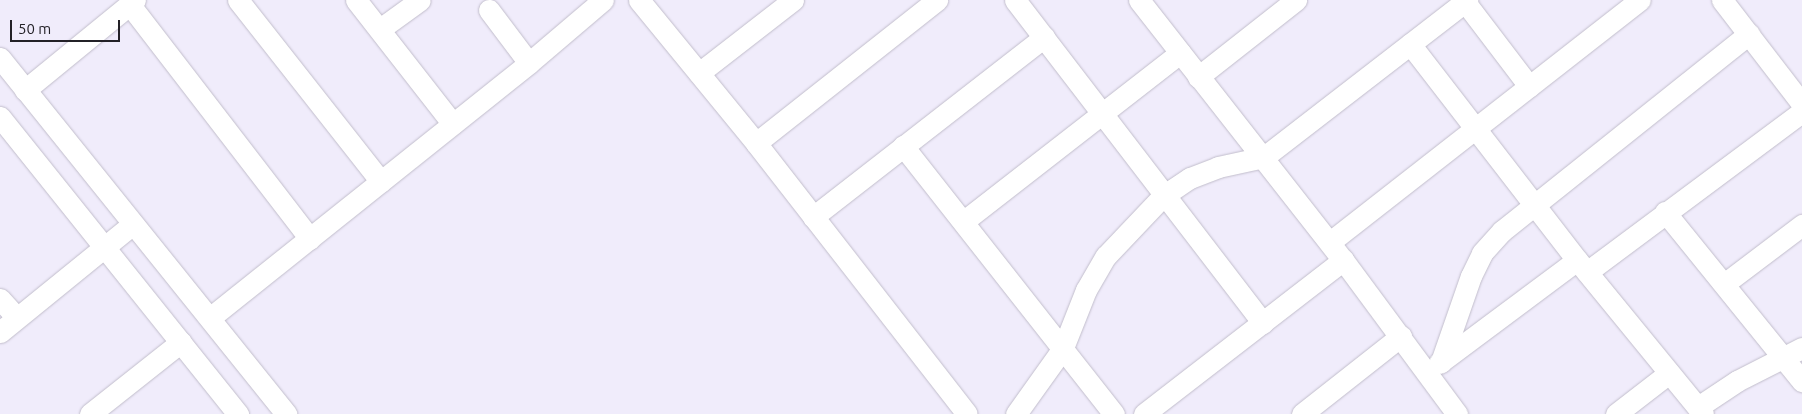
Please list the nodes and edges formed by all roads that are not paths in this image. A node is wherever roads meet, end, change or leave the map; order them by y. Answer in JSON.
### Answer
{"nodes":[{"id":1,"x":356,"y":0,"type":"edge"},
{"id":2,"x":420,"y":0,"type":"edge"},
{"id":3,"x":603,"y":0,"type":"edge"},
{"id":4,"x":639,"y":0,"type":"edge"},
{"id":5,"x":793,"y":0,"type":"edge"},
{"id":6,"x":937,"y":0,"type":"edge"},
{"id":7,"x":1015,"y":0,"type":"edge"},
{"id":8,"x":1296,"y":0,"type":"edge"},
{"id":9,"x":1640,"y":0,"type":"edge"},
{"id":10,"x":1722,"y":0,"type":"edge"},
{"id":11,"x":240,"y":1,"type":"edge"},
{"id":12,"x":1466,"y":1,"type":"edge"},
{"id":13,"x":132,"y":2,"type":"edge"},
{"id":14,"x":1144,"y":2,"type":"edge"},
{"id":15,"x":489,"y":10,"type":"dead end"},
{"id":16,"x":380,"y":29,"type":"junction"},
{"id":17,"x":1749,"y":34,"type":"junction"},
{"id":18,"x":1044,"y":37,"type":"junction"},
{"id":19,"x":1410,"y":44,"type":"junction"},
{"id":20,"x":1180,"y":53,"type":"junction"},
{"id":21,"x":0,"y":58,"type":"edge"},
{"id":22,"x":529,"y":63,"type":"junction"},
{"id":23,"x":699,"y":73,"type":"junction"},
{"id":24,"x":1198,"y":77,"type":"junction"},
{"id":25,"x":1529,"y":86,"type":"junction"},
{"id":26,"x":25,"y":90,"type":"junction"},
{"id":27,"x":1802,"y":104,"type":"edge"},
{"id":28,"x":1802,"y":112,"type":"edge"},
{"id":29,"x":1101,"y":113,"type":"junction"},
{"id":30,"x":0,"y":117,"type":"edge"},
{"id":31,"x":453,"y":124,"type":"junction"},
{"id":32,"x":1476,"y":129,"type":"junction"},
{"id":33,"x":756,"y":143,"type":"junction"},
{"id":34,"x":903,"y":146,"type":"junction"},
{"id":35,"x":1264,"y":157,"type":"junction"},
{"id":36,"x":381,"y":182,"type":"junction"},
{"id":37,"x":1163,"y":196,"type":"junction"},
{"id":38,"x":1533,"y":203,"type":"junction"},
{"id":39,"x":1665,"y":212,"type":"junction"},
{"id":40,"x":813,"y":218,"type":"junction"},
{"id":41,"x":964,"y":221,"type":"junction"},
{"id":42,"x":133,"y":224,"type":"junction"},
{"id":43,"x":1802,"y":225,"type":"edge"},
{"id":44,"x":310,"y":239,"type":"junction"},
{"id":45,"x":1330,"y":242,"type":"junction"},
{"id":46,"x":104,"y":248,"type":"junction"},
{"id":47,"x":1344,"y":260,"type":"junction"},
{"id":48,"x":1582,"y":266,"type":"junction"},
{"id":49,"x":1724,"y":284,"type":"junction"},
{"id":50,"x":0,"y":299,"type":"edge"},
{"id":51,"x":211,"y":317,"type":"junction"},
{"id":52,"x":16,"y":318,"type":"junction"},
{"id":53,"x":1263,"y":323,"type":"junction"},
{"id":54,"x":0,"y":332,"type":"edge"},
{"id":55,"x":1401,"y":336,"type":"junction"},
{"id":56,"x":181,"y":342,"type":"junction"},
{"id":57,"x":1063,"y":348,"type":"junction"},
{"id":58,"x":1802,"y":348,"type":"edge"},
{"id":59,"x":1783,"y":358,"type":"junction"},
{"id":60,"x":1434,"y":367,"type":"junction"},
{"id":61,"x":1669,"y":373,"type":"junction"},
{"id":62,"x":1802,"y":381,"type":"edge"},
{"id":63,"x":1701,"y":411,"type":"edge"},
{"id":64,"x":1455,"y":413,"type":"edge"},
{"id":65,"x":90,"y":414,"type":"edge"},
{"id":66,"x":238,"y":414,"type":"edge"},
{"id":67,"x":286,"y":414,"type":"edge"},
{"id":68,"x":967,"y":414,"type":"edge"},
{"id":69,"x":1016,"y":414,"type":"edge"},
{"id":70,"x":1114,"y":414,"type":"edge"},
{"id":71,"x":1144,"y":414,"type":"edge"},
{"id":72,"x":1302,"y":414,"type":"edge"},
{"id":73,"x":1616,"y":414,"type":"edge"}],
"edges":[{"from":1,"to":16,"type":"street"},
{"from":2,"to":16,"type":"street"},
{"from":3,"to":22,"type":"street"},
{"from":4,"to":23,"type":"street"},
{"from":5,"to":23,"type":"street"},
{"from":6,"to":33,"type":"street"},
{"from":7,"to":18,"type":"street"},
{"from":8,"to":24,"type":"street"},
{"from":9,"to":25,"type":"street"},
{"from":10,"to":17,"type":"street"},
{"from":11,"to":36,"type":"street"},
{"from":12,"to":19,"type":"street"},
{"from":12,"to":25,"type":"street"},
{"from":13,"to":26,"type":"street"},
{"from":13,"to":44,"type":"street"},
{"from":14,"to":20,"type":"street"},
{"from":15,"to":22,"type":"street"},
{"from":16,"to":31,"type":"street"},
{"from":17,"to":27,"type":"street"},
{"from":17,"to":38,"type":"street"},
{"from":18,"to":29,"type":"street"},
{"from":18,"to":34,"type":"street"},
{"from":19,"to":32,"type":"street"},
{"from":19,"to":35,"type":"street"},
{"from":20,"to":24,"type":"street"},
{"from":20,"to":29,"type":"street"},
{"from":21,"to":26,"type":"street"},
{"from":22,"to":31,"type":"street"},
{"from":23,"to":33,"type":"street"},
{"from":24,"to":35,"type":"street"},
{"from":25,"to":32,"type":"street"},
{"from":26,"to":42,"type":"street"},
{"from":28,"to":39,"type":"street"},
{"from":29,"to":37,"type":"street"},
{"from":29,"to":41,"type":"street"},
{"from":30,"to":46,"type":"street"},
{"from":31,"to":36,"type":"street"},
{"from":32,"to":38,"type":"street"},
{"from":32,"to":45,"type":"street"},
{"from":33,"to":40,"type":"street"},
{"from":34,"to":40,"type":"street"},
{"from":34,"to":41,"type":"street"},
{"from":35,"to":37,"type":"street"},
{"from":35,"to":45,"type":"street"},
{"from":36,"to":44,"type":"street"},
{"from":37,"to":53,"type":"street"},
{"from":37,"to":57,"type":"street"},
{"from":38,"to":48,"type":"street"},
{"from":38,"to":60,"type":"street"},
{"from":39,"to":48,"type":"street"},
{"from":39,"to":49,"type":"street"},
{"from":40,"to":68,"type":"street"},
{"from":41,"to":57,"type":"street"},
{"from":42,"to":46,"type":"street"},
{"from":42,"to":51,"type":"street"},
{"from":43,"to":49,"type":"street"},
{"from":44,"to":51,"type":"street"},
{"from":45,"to":47,"type":"street"},
{"from":46,"to":52,"type":"street"},
{"from":46,"to":56,"type":"street"},
{"from":47,"to":53,"type":"street"},
{"from":47,"to":55,"type":"street"},
{"from":48,"to":60,"type":"street"},
{"from":48,"to":61,"type":"street"},
{"from":49,"to":59,"type":"street"},
{"from":50,"to":52,"type":"street"},
{"from":51,"to":67,"type":"street"},
{"from":52,"to":54,"type":"street"},
{"from":53,"to":71,"type":"street"},
{"from":55,"to":60,"type":"street"},
{"from":55,"to":72,"type":"street"},
{"from":56,"to":65,"type":"street"},
{"from":56,"to":66,"type":"street"},
{"from":57,"to":69,"type":"street"},
{"from":57,"to":70,"type":"street"},
{"from":58,"to":59,"type":"street"},
{"from":59,"to":62,"type":"street"},
{"from":59,"to":63,"type":"street"},
{"from":60,"to":64,"type":"street"},
{"from":61,"to":63,"type":"street"},
{"from":61,"to":73,"type":"street"}]}
